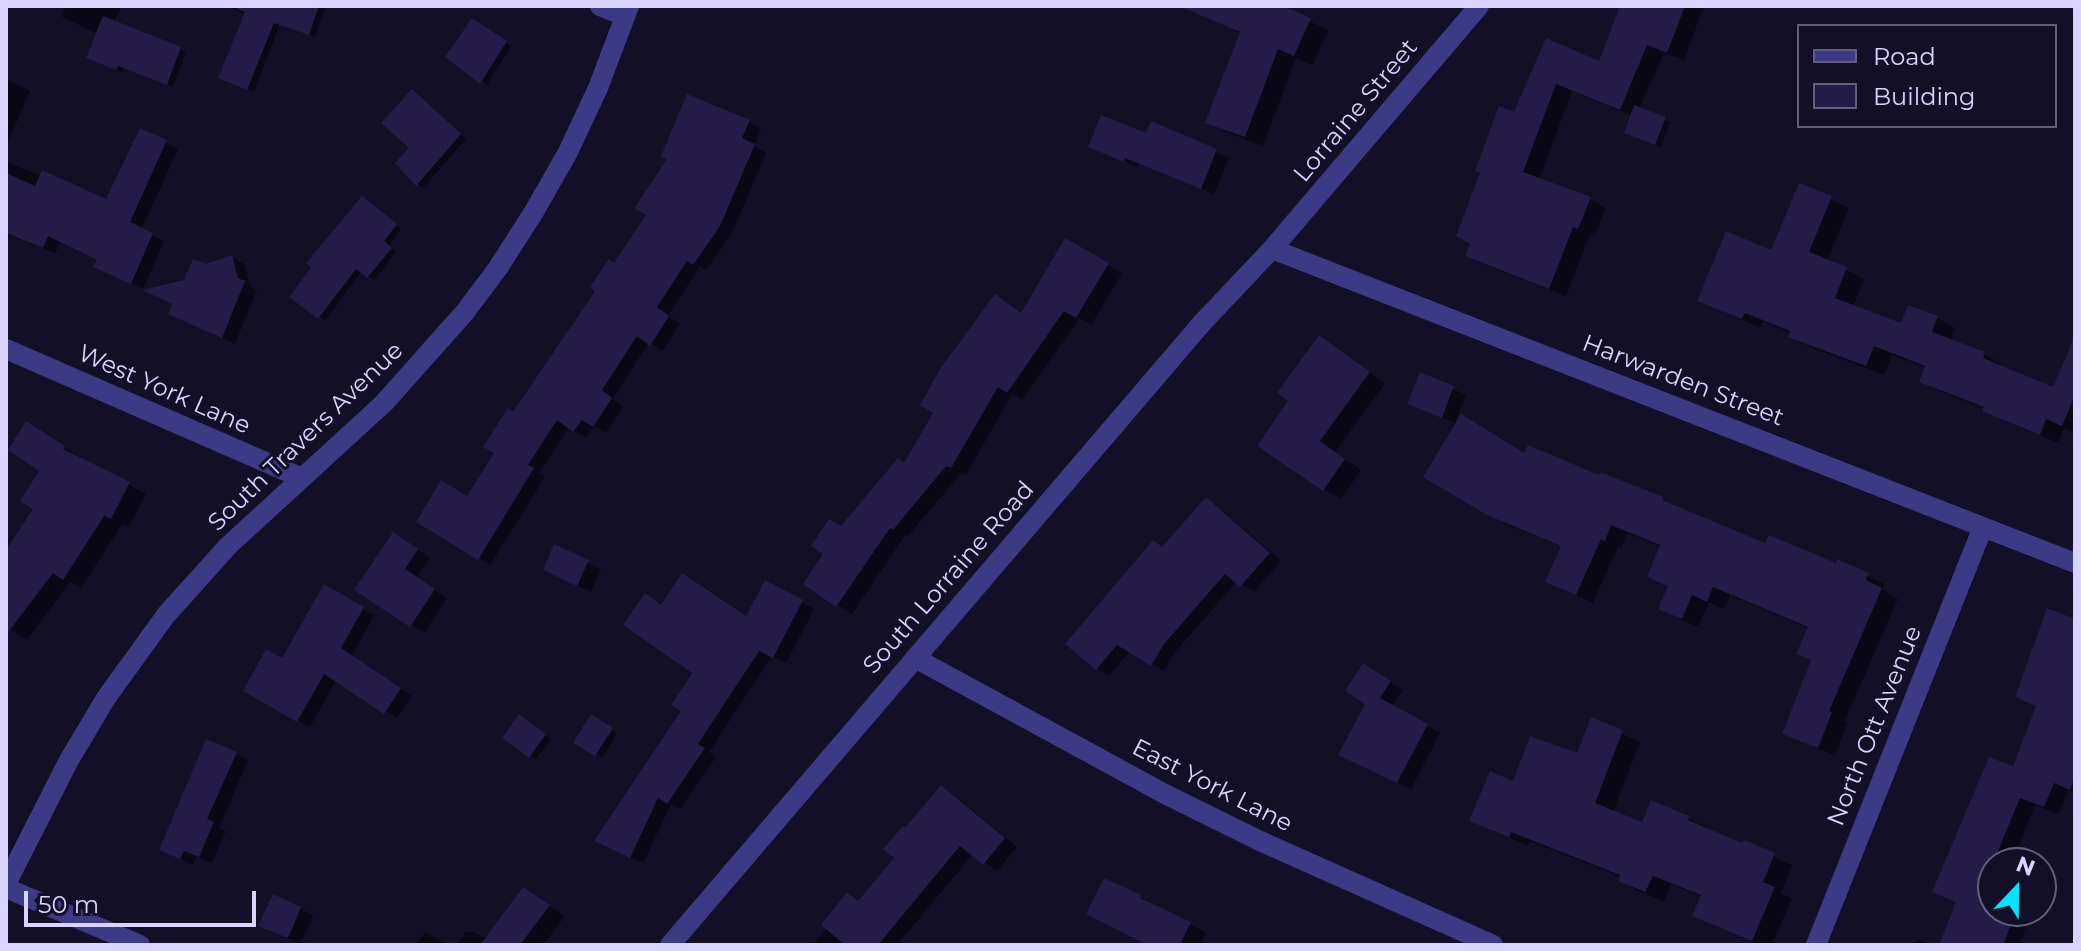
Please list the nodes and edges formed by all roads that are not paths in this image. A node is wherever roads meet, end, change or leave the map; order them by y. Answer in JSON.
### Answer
{"nodes":[{"id":1,"x":600,"y":6,"type":"edge"},
{"id":2,"x":1479,"y":6,"type":"edge"},
{"id":3,"x":627,"y":11,"type":"edge"},
{"id":4,"x":1272,"y":249,"type":"junction"},
{"id":5,"x":6,"y":349,"type":"edge"},
{"id":6,"x":302,"y":478,"type":"junction"},
{"id":7,"x":1983,"y":527,"type":"junction"},
{"id":8,"x":2075,"y":563,"type":"edge"},
{"id":9,"x":915,"y":658,"type":"junction"},
{"id":10,"x":6,"y":886,"type":"edge"},
{"id":11,"x":140,"y":945,"type":"edge"},
{"id":12,"x":670,"y":945,"type":"edge"},
{"id":13,"x":1493,"y":945,"type":"edge"},
{"id":14,"x":1816,"y":945,"type":"edge"}],
"edges":[{"from":1,"to":3,"type":"street"},
{"from":2,"to":4,"type":"street","name":"Lorraine Street"},
{"from":3,"to":6,"type":"street","name":"South Travers Avenue"},
{"from":4,"to":7,"type":"street","name":"Harwarden Street"},
{"from":4,"to":9,"type":"street","name":"South Lorraine Road"},
{"from":5,"to":6,"type":"street","name":"West York Lane"},
{"from":6,"to":10,"type":"street","name":"South Travers Avenue"},
{"from":7,"to":8,"type":"street","name":"Harwarden Street"},
{"from":7,"to":14,"type":"street","name":"North Ott Avenue"},
{"from":9,"to":12,"type":"street","name":"South Lorraine Road"},
{"from":9,"to":13,"type":"street","name":"East York Lane"},
{"from":10,"to":11,"type":"street"}]}
